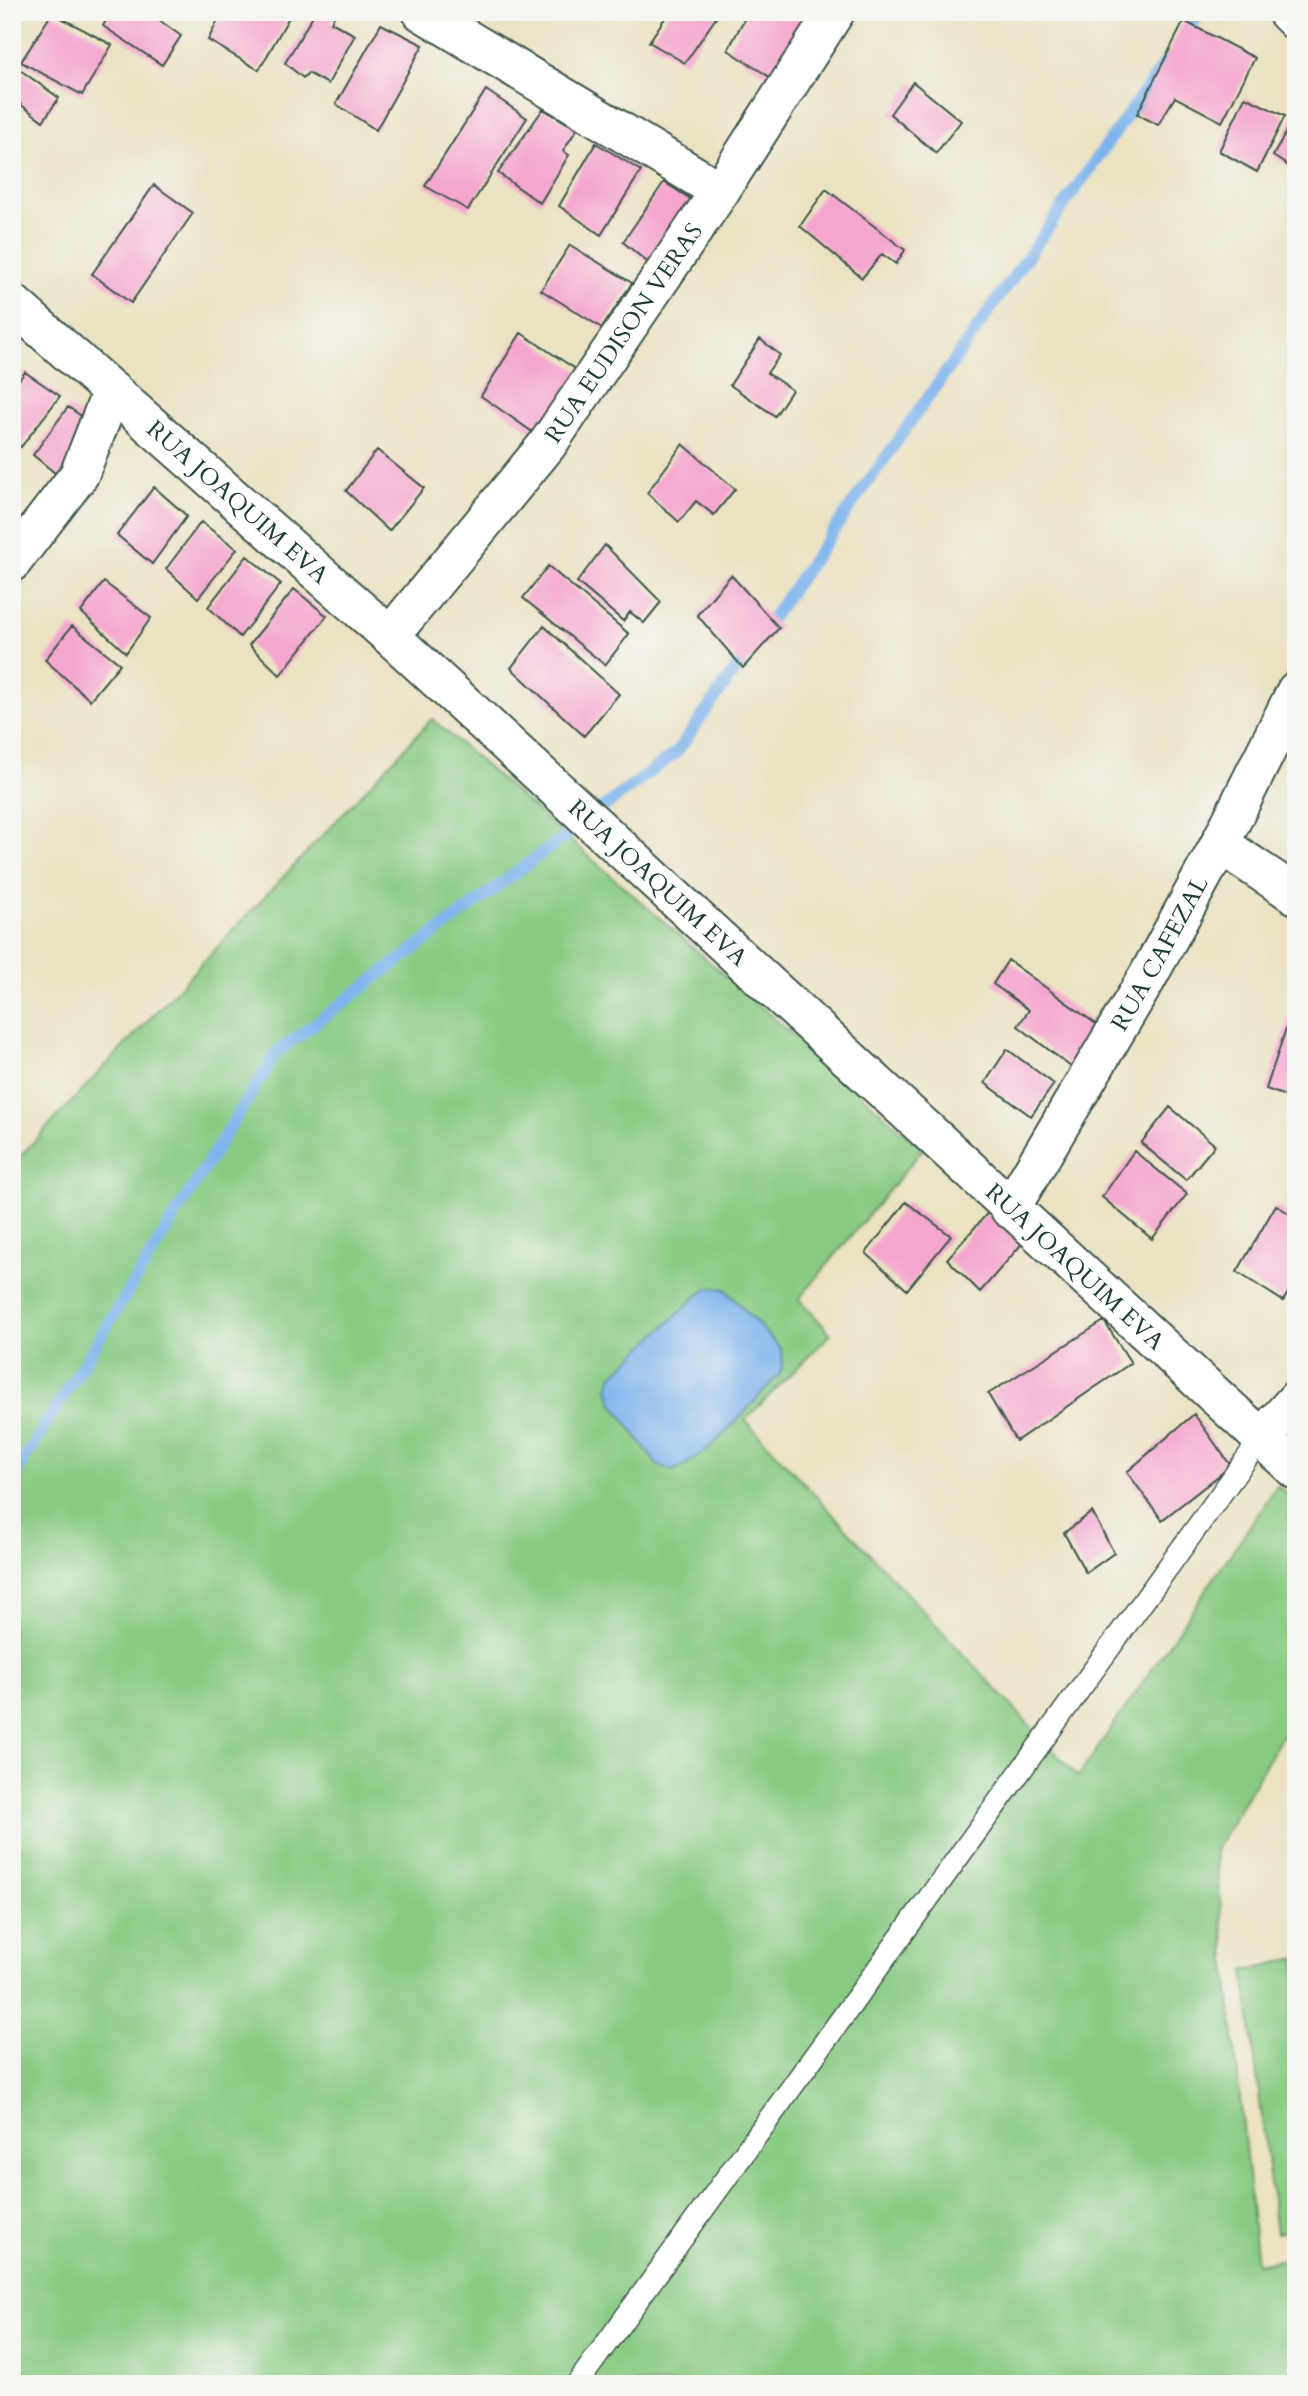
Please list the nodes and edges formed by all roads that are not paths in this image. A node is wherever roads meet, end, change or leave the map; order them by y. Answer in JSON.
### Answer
{"nodes":[{"id":1,"x":422,"y":12,"type":"edge"},
{"id":2,"x":835,"y":12,"type":"edge"},
{"id":3,"x":1287,"y":12,"type":"edge"},
{"id":4,"x":1296,"y":21,"type":"edge"},
{"id":5,"x":720,"y":191,"type":"junction"},
{"id":6,"x":12,"y":303,"type":"edge"},
{"id":7,"x":112,"y":391,"type":"junction"},
{"id":8,"x":12,"y":562,"type":"edge"},
{"id":9,"x":390,"y":636,"type":"junction"},
{"id":10,"x":1296,"y":691,"type":"edge"},
{"id":11,"x":1220,"y":844,"type":"junction"},
{"id":12,"x":1296,"y":895,"type":"edge"},
{"id":13,"x":1010,"y":1209,"type":"junction"},
{"id":14,"x":1296,"y":1400,"type":"edge"},
{"id":15,"x":1260,"y":1440,"type":"junction"},
{"id":16,"x":1296,"y":1470,"type":"edge"},
{"id":17,"x":577,"y":2384,"type":"edge"}],
"edges":[{"from":1,"to":5,"type":"street"},
{"from":2,"to":5,"type":"street","name":"RUA EUDISON VERAS"},
{"from":3,"to":4,"type":"street"},
{"from":5,"to":9,"type":"street","name":"RUA EUDISON VERAS"},
{"from":6,"to":7,"type":"street","name":"RUA JOAQUIM EVA"},
{"from":7,"to":8,"type":"street"},
{"from":7,"to":9,"type":"street","name":"RUA JOAQUIM EVA"},
{"from":9,"to":13,"type":"street","name":"RUA JOAQUIM EVA"},
{"from":10,"to":11,"type":"street","name":"RUA CAFEZAL"},
{"from":11,"to":12,"type":"street"},
{"from":11,"to":13,"type":"street","name":"RUA CAFEZAL"},
{"from":13,"to":15,"type":"street","name":"RUA JOAQUIM EVA"},
{"from":14,"to":15,"type":"street"},
{"from":15,"to":16,"type":"street","name":"RUA JOAQUIM EVA"},
{"from":15,"to":17,"type":"lane"}]}
